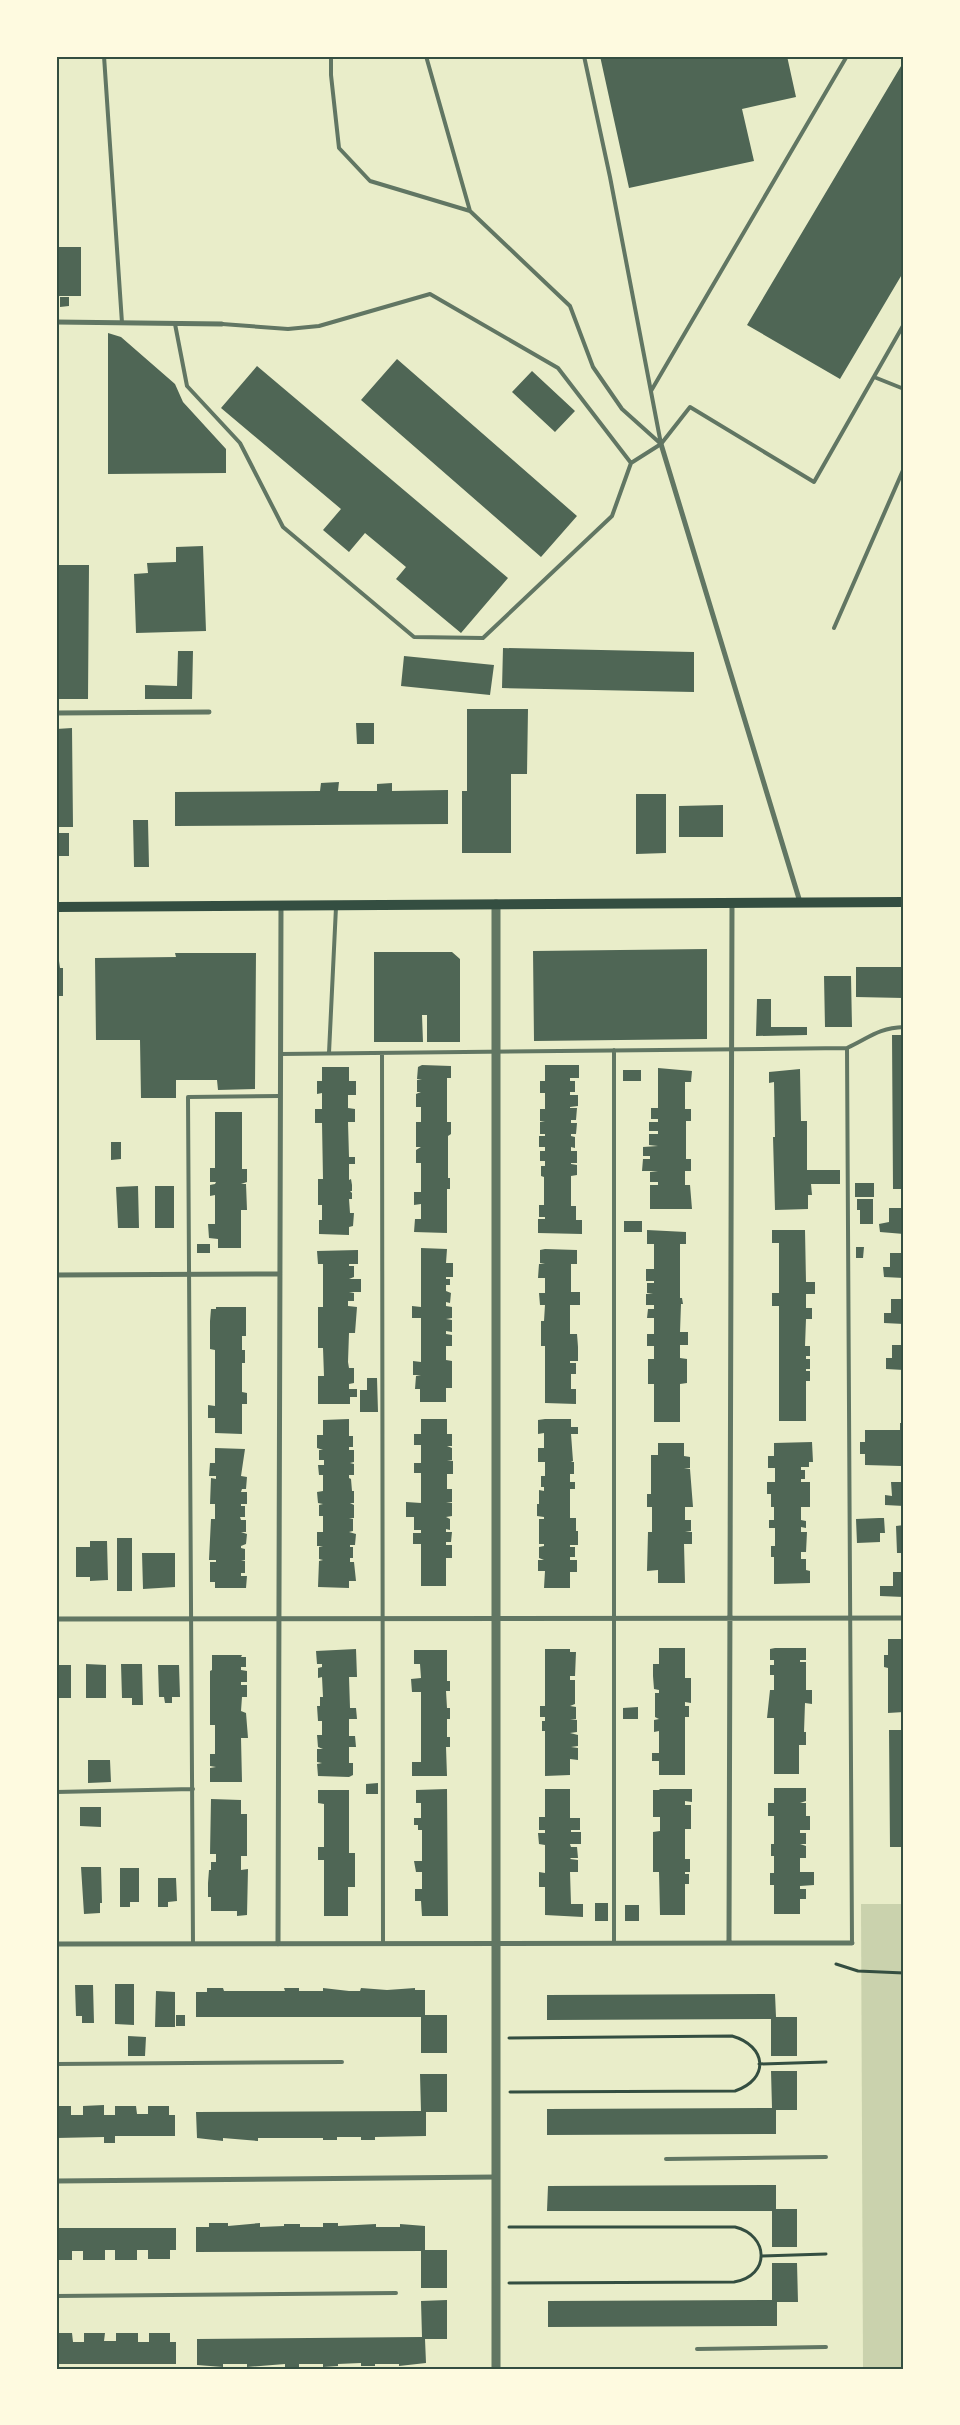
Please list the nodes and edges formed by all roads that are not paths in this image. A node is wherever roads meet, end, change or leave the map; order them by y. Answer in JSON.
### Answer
{"nodes":[{"id":1,"x":104,"y":56,"type":"edge"},
{"id":2,"x":331,"y":56,"type":"edge"},
{"id":3,"x":426,"y":56,"type":"edge"},
{"id":4,"x":584,"y":56,"type":"edge"},
{"id":5,"x":847,"y":56,"type":"edge"},
{"id":6,"x":470,"y":211,"type":"junction"},
{"id":7,"x":56,"y":322,"type":"edge"},
{"id":8,"x":122,"y":323,"type":"junction"},
{"id":9,"x":176,"y":324,"type":"junction"},
{"id":10,"x":222,"y":324,"type":"joint"},
{"id":11,"x":904,"y":324,"type":"edge"},
{"id":12,"x":874,"y":377,"type":"junction"},
{"id":13,"x":904,"y":389,"type":"edge"},
{"id":14,"x":651,"y":391,"type":"junction"},
{"id":15,"x":661,"y":444,"type":"junction"},
{"id":16,"x":630,"y":463,"type":"junction"},
{"id":17,"x":904,"y":468,"type":"edge"},
{"id":18,"x":834,"y":628,"type":"dead end"},
{"id":19,"x":209,"y":712,"type":"dead end"},
{"id":20,"x":56,"y":713,"type":"edge"},
{"id":21,"x":800,"y":902,"type":"junction"},
{"id":22,"x":904,"y":902,"type":"edge"},
{"id":23,"x":732,"y":903,"type":"junction"},
{"id":24,"x":496,"y":904,"type":"junction"},
{"id":25,"x":281,"y":905,"type":"junction"},
{"id":26,"x":336,"y":905,"type":"junction"},
{"id":27,"x":56,"y":907,"type":"edge"},
{"id":28,"x":904,"y":1027,"type":"edge"},
{"id":29,"x":847,"y":1048,"type":"junction"},
{"id":30,"x":731,"y":1049,"type":"junction"},
{"id":31,"x":614,"y":1050,"type":"junction"},
{"id":32,"x":382,"y":1052,"type":"junction"},
{"id":33,"x":497,"y":1052,"type":"junction"},
{"id":34,"x":330,"y":1053,"type":"junction"},
{"id":35,"x":281,"y":1054,"type":"junction"},
{"id":36,"x":280,"y":1096,"type":"junction"},
{"id":37,"x":189,"y":1274,"type":"junction"},
{"id":38,"x":280,"y":1274,"type":"junction"},
{"id":39,"x":56,"y":1275,"type":"edge"},
{"id":40,"x":384,"y":1618,"type":"junction"},
{"id":41,"x":496,"y":1618,"type":"junction"},
{"id":42,"x":614,"y":1618,"type":"junction"},
{"id":43,"x":730,"y":1618,"type":"junction"},
{"id":44,"x":850,"y":1618,"type":"junction"},
{"id":45,"x":904,"y":1618,"type":"edge"},
{"id":46,"x":56,"y":1619,"type":"edge"},
{"id":47,"x":191,"y":1619,"type":"junction"},
{"id":48,"x":280,"y":1619,"type":"junction"},
{"id":49,"x":193,"y":1789,"type":"junction"},
{"id":50,"x":56,"y":1792,"type":"edge"},
{"id":51,"x":614,"y":1943,"type":"junction"},
{"id":52,"x":729,"y":1943,"type":"junction"},
{"id":53,"x":852,"y":1943,"type":"joint"},
{"id":54,"x":56,"y":1944,"type":"edge"},
{"id":55,"x":193,"y":1944,"type":"junction"},
{"id":56,"x":278,"y":1944,"type":"junction"},
{"id":57,"x":383,"y":1944,"type":"junction"},
{"id":58,"x":496,"y":1944,"type":"junction"},
{"id":59,"x":342,"y":2062,"type":"dead end"},
{"id":60,"x":56,"y":2064,"type":"edge"},
{"id":61,"x":826,"y":2157,"type":"dead end"},
{"id":62,"x":666,"y":2159,"type":"dead end"},
{"id":63,"x":496,"y":2177,"type":"junction"},
{"id":64,"x":56,"y":2181,"type":"edge"},
{"id":65,"x":396,"y":2293,"type":"dead end"},
{"id":66,"x":56,"y":2296,"type":"edge"},
{"id":67,"x":826,"y":2347,"type":"dead end"},
{"id":68,"x":697,"y":2349,"type":"dead end"},
{"id":69,"x":496,"y":2369,"type":"edge"}],
"edges":[{"from":1,"to":8,"type":"lane"},
{"from":2,"to":6,"type":"lane"},
{"from":3,"to":6,"type":"lane"},
{"from":4,"to":14,"type":"lane"},
{"from":5,"to":14,"type":"lane"},
{"from":6,"to":15,"type":"lane"},
{"from":7,"to":8,"type":"street"},
{"from":8,"to":9,"type":"street"},
{"from":9,"to":10,"type":"street"},
{"from":9,"to":16,"type":"lane"},
{"from":10,"to":16,"type":"lane"},
{"from":11,"to":12,"type":"lane"},
{"from":12,"to":13,"type":"lane"},
{"from":12,"to":15,"type":"lane"},
{"from":14,"to":15,"type":"lane"},
{"from":15,"to":16,"type":"lane"},
{"from":15,"to":21,"type":"street"},
{"from":17,"to":18,"type":"lane"},
{"from":19,"to":20,"type":"street"},
{"from":21,"to":22,"type":"main road"},
{"from":21,"to":23,"type":"main road"},
{"from":23,"to":24,"type":"main road"},
{"from":23,"to":30,"type":"street"},
{"from":24,"to":26,"type":"main road"},
{"from":24,"to":33,"type":"street"},
{"from":25,"to":26,"type":"main road"},
{"from":25,"to":27,"type":"main road"},
{"from":25,"to":35,"type":"street"},
{"from":26,"to":34,"type":"lane"},
{"from":28,"to":29,"type":"lane"},
{"from":29,"to":30,"type":"lane"},
{"from":29,"to":44,"type":"lane"},
{"from":30,"to":31,"type":"lane"},
{"from":30,"to":43,"type":"street"},
{"from":31,"to":33,"type":"lane"},
{"from":31,"to":42,"type":"lane"},
{"from":32,"to":33,"type":"lane"},
{"from":32,"to":34,"type":"lane"},
{"from":32,"to":40,"type":"lane"},
{"from":33,"to":41,"type":"street"},
{"from":34,"to":35,"type":"lane"},
{"from":35,"to":36,"type":"street"},
{"from":36,"to":37,"type":"lane"},
{"from":36,"to":38,"type":"street"},
{"from":37,"to":38,"type":"street"},
{"from":37,"to":39,"type":"street"},
{"from":37,"to":47,"type":"lane"},
{"from":38,"to":48,"type":"street"},
{"from":40,"to":41,"type":"street"},
{"from":40,"to":48,"type":"street"},
{"from":40,"to":57,"type":"lane"},
{"from":41,"to":42,"type":"street"},
{"from":41,"to":58,"type":"street"},
{"from":42,"to":43,"type":"street"},
{"from":42,"to":51,"type":"lane"},
{"from":43,"to":44,"type":"street"},
{"from":43,"to":52,"type":"street"},
{"from":44,"to":45,"type":"street"},
{"from":44,"to":53,"type":"lane"},
{"from":46,"to":47,"type":"street"},
{"from":47,"to":48,"type":"street"},
{"from":47,"to":49,"type":"lane"},
{"from":48,"to":56,"type":"street"},
{"from":49,"to":50,"type":"lane"},
{"from":49,"to":55,"type":"lane"},
{"from":51,"to":52,"type":"street"},
{"from":51,"to":58,"type":"street"},
{"from":52,"to":53,"type":"street"},
{"from":54,"to":55,"type":"street"},
{"from":55,"to":56,"type":"street"},
{"from":56,"to":57,"type":"street"},
{"from":57,"to":58,"type":"street"},
{"from":58,"to":63,"type":"street"},
{"from":59,"to":60,"type":"lane"},
{"from":61,"to":62,"type":"lane"},
{"from":63,"to":64,"type":"street"},
{"from":63,"to":69,"type":"street"},
{"from":65,"to":66,"type":"lane"},
{"from":67,"to":68,"type":"lane"}]}
